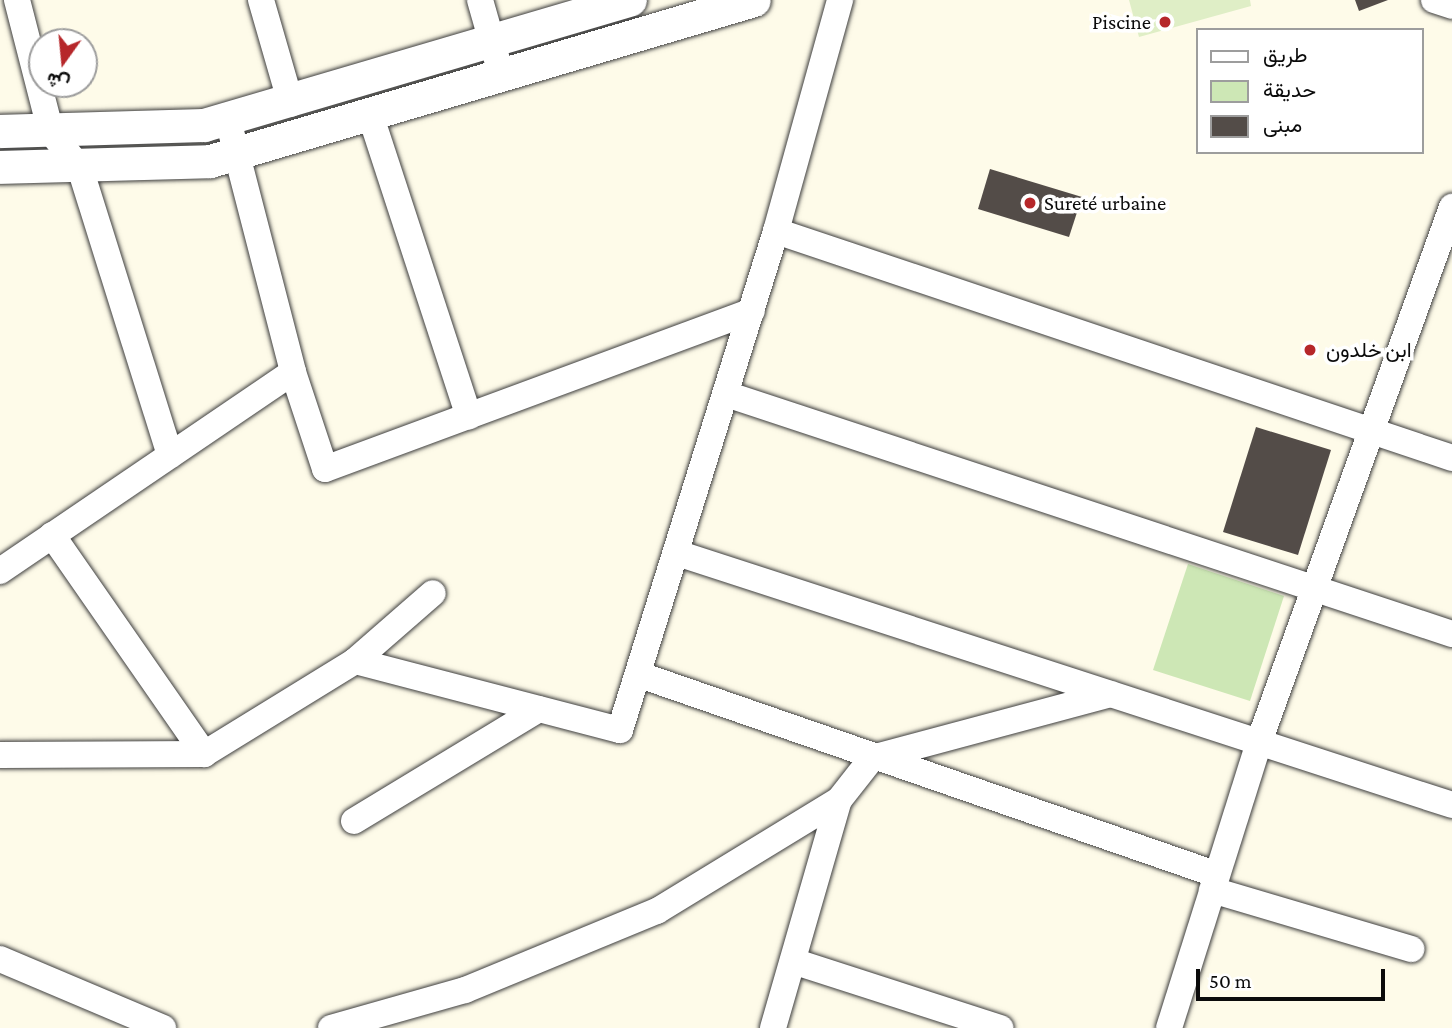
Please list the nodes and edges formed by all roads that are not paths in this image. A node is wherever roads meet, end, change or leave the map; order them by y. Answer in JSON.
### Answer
{"nodes":[{"id":1,"x":17,"y":0,"type":"edge"},
{"id":2,"x":261,"y":0,"type":"edge"},
{"id":3,"x":480,"y":0,"type":"edge"},
{"id":4,"x":631,"y":0,"type":"edge"},
{"id":5,"x":754,"y":0,"type":"edge"},
{"id":6,"x":840,"y":0,"type":"edge"},
{"id":7,"x":1434,"y":0,"type":"edge"},
{"id":8,"x":1452,"y":5,"type":"edge"},
{"id":9,"x":491,"y":43,"type":"junction"},
{"id":10,"x":502,"y":77,"type":"junction"},
{"id":11,"x":290,"y":104,"type":"junction"},
{"id":12,"x":371,"y":117,"type":"junction"},
{"id":13,"x":228,"y":120,"type":"junction"},
{"id":14,"x":0,"y":131,"type":"edge"},
{"id":15,"x":51,"y":132,"type":"junction"},
{"id":16,"x":240,"y":153,"type":"junction"},
{"id":17,"x":0,"y":167,"type":"edge"},
{"id":18,"x":80,"y":168,"type":"junction"},
{"id":19,"x":1452,"y":207,"type":"edge"},
{"id":20,"x":776,"y":230,"type":"junction"},
{"id":21,"x":1442,"y":268,"type":"edge"},
{"id":22,"x":751,"y":311,"type":"junction"},
{"id":23,"x":293,"y":372,"type":"junction"},
{"id":24,"x":726,"y":394,"type":"junction"},
{"id":25,"x":468,"y":416,"type":"junction"},
{"id":26,"x":1371,"y":431,"type":"junction"},
{"id":27,"x":170,"y":455,"type":"junction"},
{"id":28,"x":1452,"y":458,"type":"edge"},
{"id":29,"x":52,"y":535,"type":"junction"},
{"id":30,"x":677,"y":554,"type":"junction"},
{"id":31,"x":0,"y":571,"type":"edge"},
{"id":32,"x":1314,"y":589,"type":"junction"},
{"id":33,"x":433,"y":593,"type":"dead end"},
{"id":34,"x":1452,"y":634,"type":"edge"},
{"id":35,"x":355,"y":661,"type":"junction"},
{"id":36,"x":640,"y":675,"type":"junction"},
{"id":37,"x":1111,"y":694,"type":"junction"},
{"id":38,"x":539,"y":709,"type":"junction"},
{"id":39,"x":1258,"y":742,"type":"junction"},
{"id":40,"x":204,"y":754,"type":"junction"},
{"id":41,"x":0,"y":755,"type":"edge"},
{"id":42,"x":872,"y":758,"type":"junction"},
{"id":43,"x":839,"y":800,"type":"junction"},
{"id":44,"x":1452,"y":805,"type":"edge"},
{"id":45,"x":354,"y":821,"type":"dead end"},
{"id":46,"x":1213,"y":882,"type":"junction"},
{"id":47,"x":1411,"y":949,"type":"dead end"},
{"id":48,"x":0,"y":959,"type":"edge"},
{"id":49,"x":793,"y":961,"type":"junction"},
{"id":50,"x":163,"y":1028,"type":"edge"},
{"id":51,"x":331,"y":1028,"type":"edge"},
{"id":52,"x":773,"y":1028,"type":"edge"},
{"id":53,"x":1000,"y":1028,"type":"edge"},
{"id":54,"x":1169,"y":1028,"type":"edge"}],
"edges":[{"from":1,"to":15,"type":"street"},
{"from":2,"to":11,"type":"street"},
{"from":3,"to":9,"type":"street"},
{"from":4,"to":9,"type":"street"},
{"from":5,"to":10,"type":"street"},
{"from":6,"to":20,"type":"street"},
{"from":7,"to":8,"type":"street"},
{"from":9,"to":10,"type":"street"},
{"from":9,"to":11,"type":"street"},
{"from":10,"to":12,"type":"street"},
{"from":11,"to":13,"type":"street"},
{"from":12,"to":16,"type":"street"},
{"from":12,"to":25,"type":"street"},
{"from":13,"to":15,"type":"street"},
{"from":13,"to":16,"type":"street"},
{"from":14,"to":15,"type":"street"},
{"from":15,"to":18,"type":"street"},
{"from":16,"to":18,"type":"street"},
{"from":16,"to":23,"type":"street"},
{"from":17,"to":18,"type":"street"},
{"from":18,"to":27,"type":"street"},
{"from":19,"to":21,"type":"street"},
{"from":20,"to":22,"type":"street"},
{"from":20,"to":26,"type":"street"},
{"from":21,"to":26,"type":"street"},
{"from":22,"to":24,"type":"street"},
{"from":22,"to":25,"type":"street"},
{"from":23,"to":25,"type":"street"},
{"from":23,"to":27,"type":"street"},
{"from":24,"to":30,"type":"street"},
{"from":24,"to":32,"type":"street"},
{"from":26,"to":28,"type":"street"},
{"from":26,"to":32,"type":"street"},
{"from":27,"to":29,"type":"street"},
{"from":29,"to":31,"type":"street"},
{"from":29,"to":40,"type":"street"},
{"from":30,"to":36,"type":"street"},
{"from":30,"to":37,"type":"street"},
{"from":32,"to":34,"type":"street"},
{"from":32,"to":39,"type":"street"},
{"from":33,"to":35,"type":"street"},
{"from":35,"to":38,"type":"street"},
{"from":35,"to":40,"type":"street"},
{"from":36,"to":38,"type":"street"},
{"from":36,"to":42,"type":"street"},
{"from":37,"to":39,"type":"street"},
{"from":37,"to":42,"type":"street"},
{"from":38,"to":45,"type":"street"},
{"from":39,"to":44,"type":"street"},
{"from":39,"to":46,"type":"street"},
{"from":40,"to":41,"type":"street"},
{"from":42,"to":43,"type":"street"},
{"from":42,"to":46,"type":"street"},
{"from":43,"to":49,"type":"street"},
{"from":43,"to":51,"type":"street"},
{"from":46,"to":47,"type":"street"},
{"from":46,"to":54,"type":"street"},
{"from":48,"to":50,"type":"street"},
{"from":49,"to":52,"type":"street"},
{"from":49,"to":53,"type":"street"}]}
